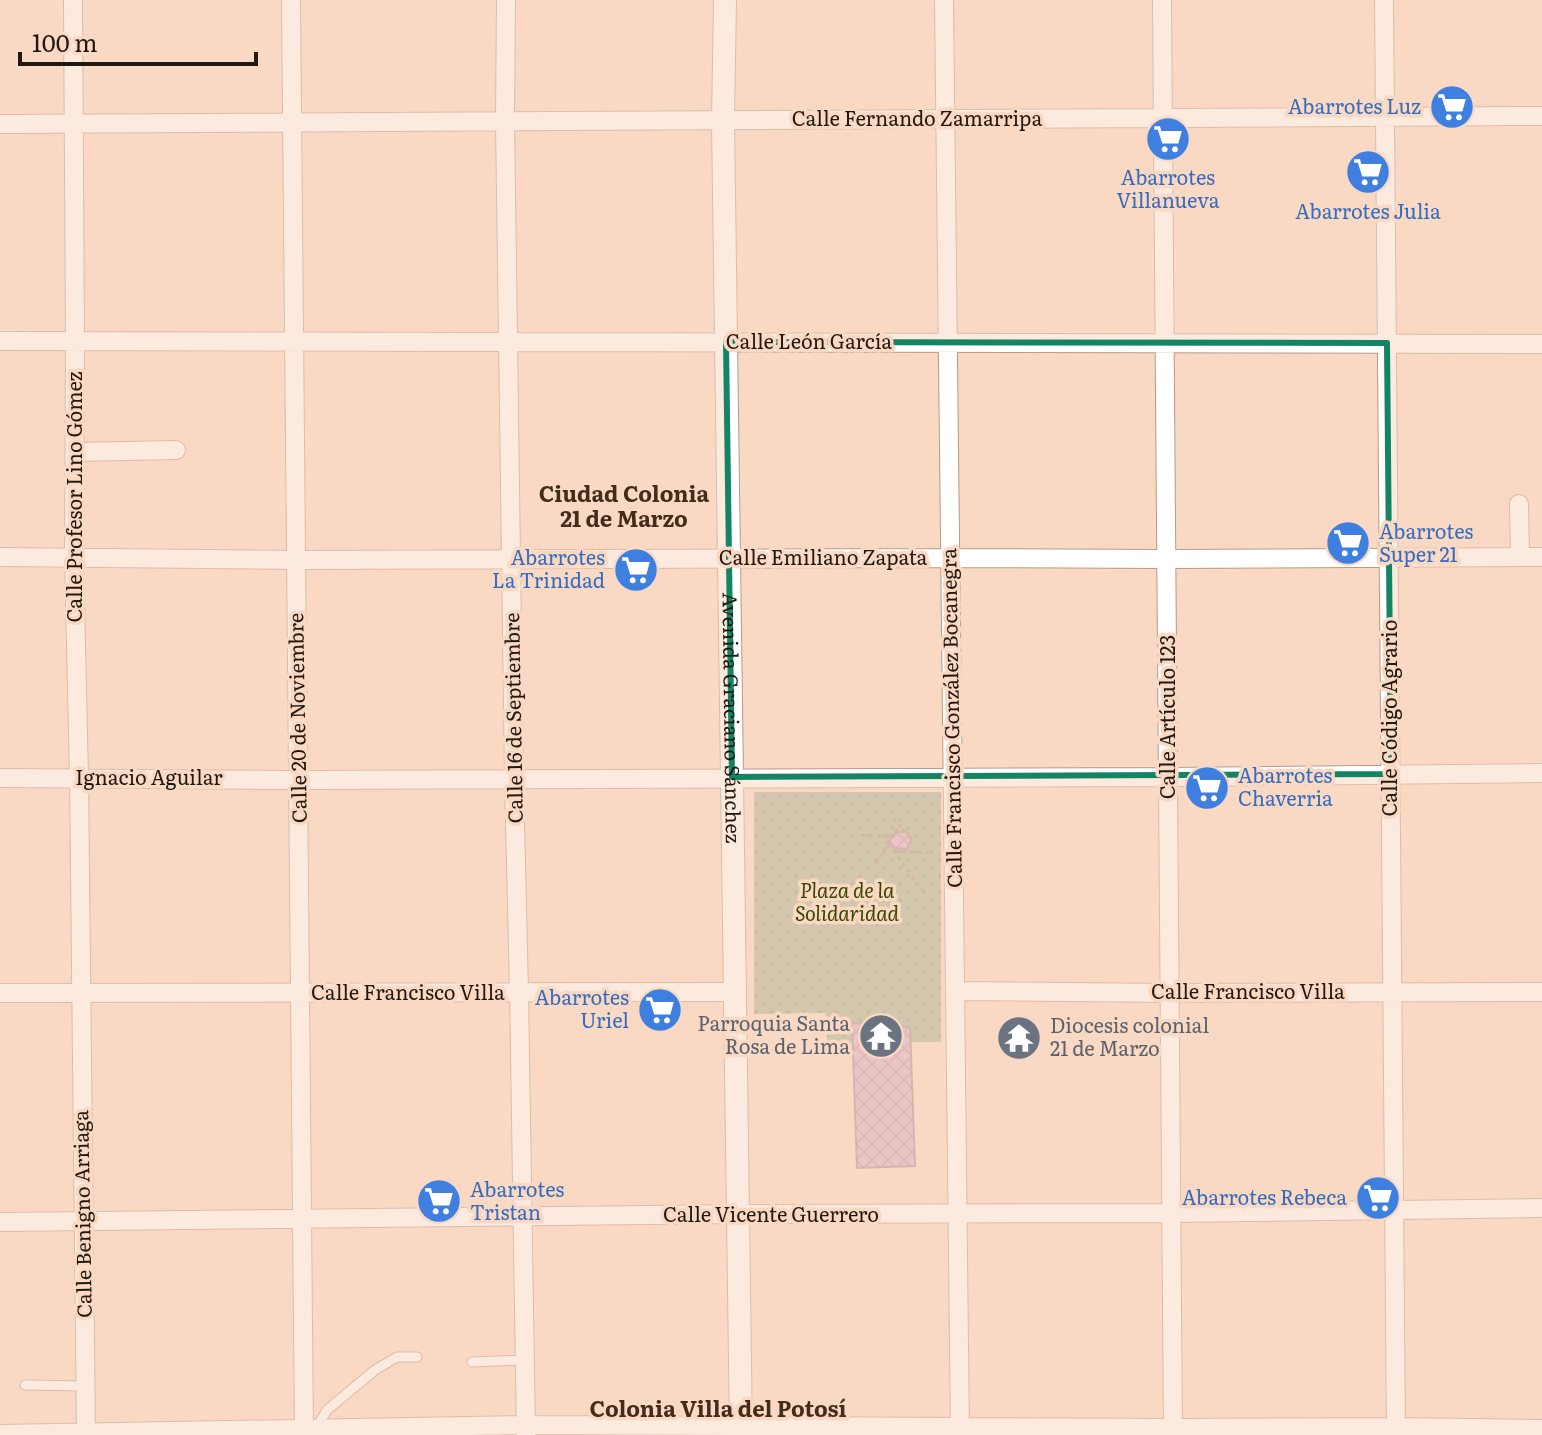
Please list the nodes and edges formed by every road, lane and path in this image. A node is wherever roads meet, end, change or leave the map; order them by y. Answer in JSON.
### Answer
{"nodes":[{"id":1,"x":73,"y":0,"type":"edge"},
{"id":2,"x":291,"y":0,"type":"edge"},
{"id":3,"x":506,"y":0,"type":"edge"},
{"id":4,"x":725,"y":0,"type":"edge"},
{"id":5,"x":944,"y":0,"type":"edge"},
{"id":6,"x":1162,"y":0,"type":"edge"},
{"id":7,"x":1384,"y":0,"type":"edge"},
{"id":8,"x":1542,"y":116,"type":"edge"},
{"id":9,"x":1385,"y":117,"type":"junction"},
{"id":10,"x":1163,"y":118,"type":"junction"},
{"id":11,"x":946,"y":119,"type":"junction"},
{"id":12,"x":505,"y":120,"type":"junction"},
{"id":13,"x":723,"y":120,"type":"junction"},
{"id":14,"x":292,"y":121,"type":"junction"},
{"id":15,"x":73,"y":123,"type":"junction"},
{"id":16,"x":0,"y":124,"type":"edge"},
{"id":17,"x":75,"y":340,"type":"junction"},
{"id":18,"x":0,"y":341,"type":"edge"},
{"id":19,"x":294,"y":341,"type":"junction"},
{"id":20,"x":509,"y":341,"type":"junction"},
{"id":21,"x":726,"y":342,"type":"junction"},
{"id":22,"x":948,"y":343,"type":"junction"},
{"id":23,"x":1165,"y":343,"type":"junction"},
{"id":24,"x":1387,"y":343,"type":"junction"},
{"id":25,"x":1542,"y":344,"type":"edge"},
{"id":26,"x":176,"y":450,"type":"dead end"},
{"id":27,"x":75,"y":452,"type":"junction"},
{"id":28,"x":1519,"y":504,"type":"dead end"},
{"id":29,"x":0,"y":557,"type":"edge"},
{"id":30,"x":74,"y":557,"type":"junction"},
{"id":31,"x":1389,"y":557,"type":"junction"},
{"id":32,"x":1520,"y":557,"type":"junction"},
{"id":33,"x":1542,"y":557,"type":"edge"},
{"id":34,"x":951,"y":558,"type":"junction"},
{"id":35,"x":512,"y":559,"type":"junction"},
{"id":36,"x":729,"y":559,"type":"junction"},
{"id":37,"x":1167,"y":559,"type":"junction"},
{"id":38,"x":296,"y":560,"type":"junction"},
{"id":39,"x":1542,"y":773,"type":"edge"},
{"id":40,"x":1391,"y":774,"type":"junction"},
{"id":41,"x":953,"y":776,"type":"junction"},
{"id":42,"x":79,"y":777,"type":"junction"},
{"id":43,"x":732,"y":777,"type":"junction"},
{"id":44,"x":1168,"y":777,"type":"junction"},
{"id":45,"x":0,"y":778,"type":"edge"},
{"id":46,"x":514,"y":778,"type":"junction"},
{"id":47,"x":298,"y":780,"type":"junction"},
{"id":48,"x":894,"y":818,"type":"dead end"},
{"id":49,"x":904,"y":830,"type":"junction"},
{"id":50,"x":861,"y":835,"type":"dead end"},
{"id":51,"x":891,"y":836,"type":"junction"},
{"id":52,"x":914,"y":842,"type":"dead end"},
{"id":53,"x":888,"y":844,"type":"junction"},
{"id":54,"x":894,"y":851,"type":"junction"},
{"id":55,"x":930,"y":853,"type":"dead end"},
{"id":56,"x":876,"y":864,"type":"dead end"},
{"id":57,"x":923,"y":891,"type":"dead end"},
{"id":58,"x":955,"y":991,"type":"junction"},
{"id":59,"x":1392,"y":991,"type":"junction"},
{"id":60,"x":519,"y":992,"type":"junction"},
{"id":61,"x":735,"y":992,"type":"junction"},
{"id":62,"x":1542,"y":992,"type":"edge"},
{"id":63,"x":80,"y":993,"type":"junction"},
{"id":64,"x":300,"y":993,"type":"junction"},
{"id":65,"x":1170,"y":993,"type":"junction"},
{"id":66,"x":0,"y":994,"type":"edge"},
{"id":67,"x":1542,"y":1208,"type":"edge"},
{"id":68,"x":1395,"y":1210,"type":"junction"},
{"id":69,"x":1171,"y":1213,"type":"junction"},
{"id":70,"x":739,"y":1214,"type":"junction"},
{"id":71,"x":958,"y":1214,"type":"junction"},
{"id":72,"x":523,"y":1218,"type":"junction"},
{"id":73,"x":303,"y":1220,"type":"junction"},
{"id":74,"x":0,"y":1222,"type":"edge"},
{"id":75,"x":84,"y":1222,"type":"junction"},
{"id":76,"x":417,"y":1357,"type":"dead end"},
{"id":77,"x":525,"y":1360,"type":"junction"},
{"id":78,"x":472,"y":1362,"type":"dead end"},
{"id":79,"x":25,"y":1385,"type":"dead end"},
{"id":80,"x":85,"y":1386,"type":"junction"},
{"id":81,"x":1542,"y":1429,"type":"edge"},
{"id":82,"x":308,"y":1430,"type":"edge"},
{"id":83,"x":526,"y":1430,"type":"edge"},
{"id":84,"x":741,"y":1431,"type":"edge"},
{"id":85,"x":960,"y":1431,"type":"edge"},
{"id":86,"x":1396,"y":1431,"type":"edge"},
{"id":87,"x":1173,"y":1432,"type":"edge"},
{"id":88,"x":0,"y":1434,"type":"edge"},
{"id":89,"x":86,"y":1434,"type":"edge"}],
"edges":[{"from":1,"to":15,"type":"street","name":"Calle Profesor Lino Gómez"},
{"from":2,"to":14,"type":"street","name":"Calle 20 de Noviembre"},
{"from":3,"to":12,"type":"street","name":"Calle 16 de Septiembre"},
{"from":4,"to":13,"type":"street","name":"Avenida Graciano Sánchez"},
{"from":5,"to":11,"type":"street","name":"Calle Francisco González Bocanegra"},
{"from":6,"to":10,"type":"street","name":"Calle Artículo 123"},
{"from":7,"to":9,"type":"street","name":"Calle Código Agrario"},
{"from":8,"to":9,"type":"street","name":"Calle Fernando Zamarripa"},
{"from":9,"to":10,"type":"street","name":"Calle Fernando Zamarripa"},
{"from":9,"to":24,"type":"street","name":"Calle Código Agrario"},
{"from":10,"to":11,"type":"street","name":"Calle Fernando Zamarripa"},
{"from":10,"to":23,"type":"street","name":"Calle Artículo 123"},
{"from":11,"to":13,"type":"street","name":"Calle Fernando Zamarripa"},
{"from":11,"to":22,"type":"street","name":"Calle Francisco González Bocanegra"},
{"from":12,"to":13,"type":"street","name":"Calle Fernando Zamarripa"},
{"from":12,"to":14,"type":"street","name":"Calle Fernando Zamarripa"},
{"from":12,"to":20,"type":"street","name":"Calle 16 de Septiembre"},
{"from":13,"to":21,"type":"street","name":"Avenida Graciano Sánchez"},
{"from":14,"to":15,"type":"street","name":"Calle Fernando Zamarripa"},
{"from":14,"to":19,"type":"street","name":"Calle 20 de Noviembre"},
{"from":15,"to":16,"type":"street","name":"Calle Fernando Zamarripa"},
{"from":15,"to":17,"type":"street","name":"Calle Profesor Lino Gómez"},
{"from":17,"to":18,"type":"street","name":"Calle León García"},
{"from":17,"to":19,"type":"street","name":"Calle León García"},
{"from":17,"to":27,"type":"street","name":"Calle Profesor Lino Gómez"},
{"from":19,"to":20,"type":"street","name":"Calle León García"},
{"from":19,"to":38,"type":"street","name":"Calle 20 de Noviembre"},
{"from":20,"to":21,"type":"street","name":"Calle León García"},
{"from":20,"to":35,"type":"street","name":"Calle 16 de Septiembre"},
{"from":21,"to":22,"type":"street","name":"Calle León García"},
{"from":21,"to":36,"type":"street","name":"Avenida Graciano Sánchez"},
{"from":22,"to":23,"type":"street","name":"Calle León García"},
{"from":22,"to":34,"type":"street","name":"Calle Francisco González Bocanegra"},
{"from":23,"to":24,"type":"street","name":"Calle León García"},
{"from":23,"to":37,"type":"street","name":"Calle Artículo 123"},
{"from":24,"to":25,"type":"street","name":"Calle León García"},
{"from":24,"to":31,"type":"street","name":"Calle Código Agrario"},
{"from":26,"to":27,"type":"street"},
{"from":27,"to":30,"type":"street","name":"Calle Profesor Lino Gómez"},
{"from":28,"to":32,"type":"street"},
{"from":29,"to":30,"type":"street","name":"Calle Emiliano Zapata"},
{"from":30,"to":38,"type":"street","name":"Calle Emiliano Zapata"},
{"from":30,"to":42,"type":"street","name":"Calle Profesor Lino Gómez"},
{"from":31,"to":32,"type":"street","name":"Calle Emiliano Zapata"},
{"from":31,"to":37,"type":"street","name":"Calle Emiliano Zapata"},
{"from":31,"to":40,"type":"street","name":"Calle Código Agrario"},
{"from":32,"to":33,"type":"street","name":"Calle Emiliano Zapata"},
{"from":34,"to":36,"type":"street","name":"Calle Emiliano Zapata"},
{"from":34,"to":37,"type":"street","name":"Calle Emiliano Zapata"},
{"from":34,"to":41,"type":"street","name":"Calle Francisco González Bocanegra"},
{"from":35,"to":36,"type":"street","name":"Calle Emiliano Zapata"},
{"from":35,"to":38,"type":"street","name":"Calle Emiliano Zapata"},
{"from":35,"to":46,"type":"street","name":"Calle 16 de Septiembre"},
{"from":36,"to":43,"type":"street","name":"Avenida Graciano Sánchez"},
{"from":37,"to":44,"type":"street","name":"Calle Artículo 123"},
{"from":38,"to":47,"type":"street","name":"Calle 20 de Noviembre"},
{"from":39,"to":40,"type":"street","name":"Ignacio Aguilar"},
{"from":40,"to":44,"type":"street","name":"Ignacio Aguilar"},
{"from":40,"to":59,"type":"street","name":"Calle Código Agrario"},
{"from":41,"to":43,"type":"street","name":"Ignacio Aguilar"},
{"from":41,"to":44,"type":"street","name":"Ignacio Aguilar"},
{"from":41,"to":58,"type":"street","name":"Calle Francisco González Bocanegra"},
{"from":42,"to":45,"type":"street","name":"Ignacio Aguilar"},
{"from":42,"to":47,"type":"street","name":"Ignacio Aguilar"},
{"from":42,"to":63,"type":"street","name":"Calle Profesor Lino Gómez"},
{"from":43,"to":46,"type":"street","name":"Ignacio Aguilar"},
{"from":43,"to":61,"type":"street","name":"Avenida Graciano Sánchez"},
{"from":44,"to":65,"type":"street","name":"Calle Artículo 123"},
{"from":46,"to":47,"type":"street","name":"Ignacio Aguilar"},
{"from":46,"to":60,"type":"street","name":"Calle 16 de Septiembre"},
{"from":47,"to":64,"type":"street","name":"Calle 20 de Noviembre"},
{"from":48,"to":49,"type":"path"},
{"from":49,"to":51,"type":"path"},
{"from":49,"to":52,"type":"path"},
{"from":50,"to":51,"type":"path"},
{"from":51,"to":53,"type":"path"},
{"from":53,"to":54,"type":"path"},
{"from":53,"to":56,"type":"path"},
{"from":54,"to":55,"type":"path"},
{"from":54,"to":57,"type":"path"},
{"from":58,"to":65,"type":"street","name":"Calle Francisco Villa"},
{"from":58,"to":71,"type":"street","name":"Calle Francisco González Bocanegra"},
{"from":59,"to":62,"type":"street","name":"Calle Francisco Villa"},
{"from":59,"to":65,"type":"street","name":"Calle Francisco Villa"},
{"from":59,"to":68,"type":"street","name":"Calle Código Agrario"},
{"from":60,"to":61,"type":"street","name":"Calle Francisco Villa"},
{"from":60,"to":64,"type":"street","name":"Calle Francisco Villa"},
{"from":60,"to":72,"type":"street","name":"Calle 16 de Septiembre"},
{"from":61,"to":70,"type":"street","name":"Avenida Graciano Sánchez"},
{"from":63,"to":64,"type":"street","name":"Calle Francisco Villa"},
{"from":63,"to":66,"type":"street","name":"Calle Francisco Villa"},
{"from":63,"to":75,"type":"street","name":"Calle Benigno Arriaga"},
{"from":64,"to":73,"type":"street","name":"Calle 20 de Noviembre"},
{"from":65,"to":69,"type":"street","name":"Calle Artículo 123"},
{"from":67,"to":68,"type":"street","name":"Calle Vicente Guerrero"},
{"from":68,"to":69,"type":"street","name":"Calle Vicente Guerrero"},
{"from":68,"to":86,"type":"street","name":"Calle Código Agrario"},
{"from":69,"to":71,"type":"street","name":"Calle Vicente Guerrero"},
{"from":69,"to":87,"type":"street","name":"Calle Artículo 123"},
{"from":70,"to":71,"type":"street","name":"Calle Vicente Guerrero"},
{"from":70,"to":72,"type":"street","name":"Calle Vicente Guerrero"},
{"from":70,"to":84,"type":"street","name":"Avenida Graciano Sánchez"},
{"from":71,"to":85,"type":"street","name":"Calle Francisco González Bocanegra"},
{"from":72,"to":73,"type":"street","name":"Calle Vicente Guerrero"},
{"from":72,"to":77,"type":"street","name":"Calle 16 de Septiembre"},
{"from":73,"to":75,"type":"street","name":"Calle Vicente Guerrero"},
{"from":73,"to":82,"type":"street","name":"Calle 20 de Noviembre"},
{"from":74,"to":75,"type":"street","name":"Calle Vicente Guerrero"},
{"from":75,"to":80,"type":"street","name":"Calle Benigno Arriaga"},
{"from":76,"to":82,"type":"lane"},
{"from":77,"to":78,"type":"lane"},
{"from":77,"to":83,"type":"street","name":"Calle 16 de Septiembre"},
{"from":79,"to":80,"type":"lane"},
{"from":80,"to":89,"type":"street","name":"Calle Benigno Arriaga"},
{"from":81,"to":86,"type":"street"},
{"from":82,"to":83,"type":"street"},
{"from":82,"to":89,"type":"street"},
{"from":83,"to":84,"type":"street"},
{"from":84,"to":85,"type":"street"},
{"from":85,"to":87,"type":"street"},
{"from":86,"to":87,"type":"street"},
{"from":88,"to":89,"type":"street"}]}
